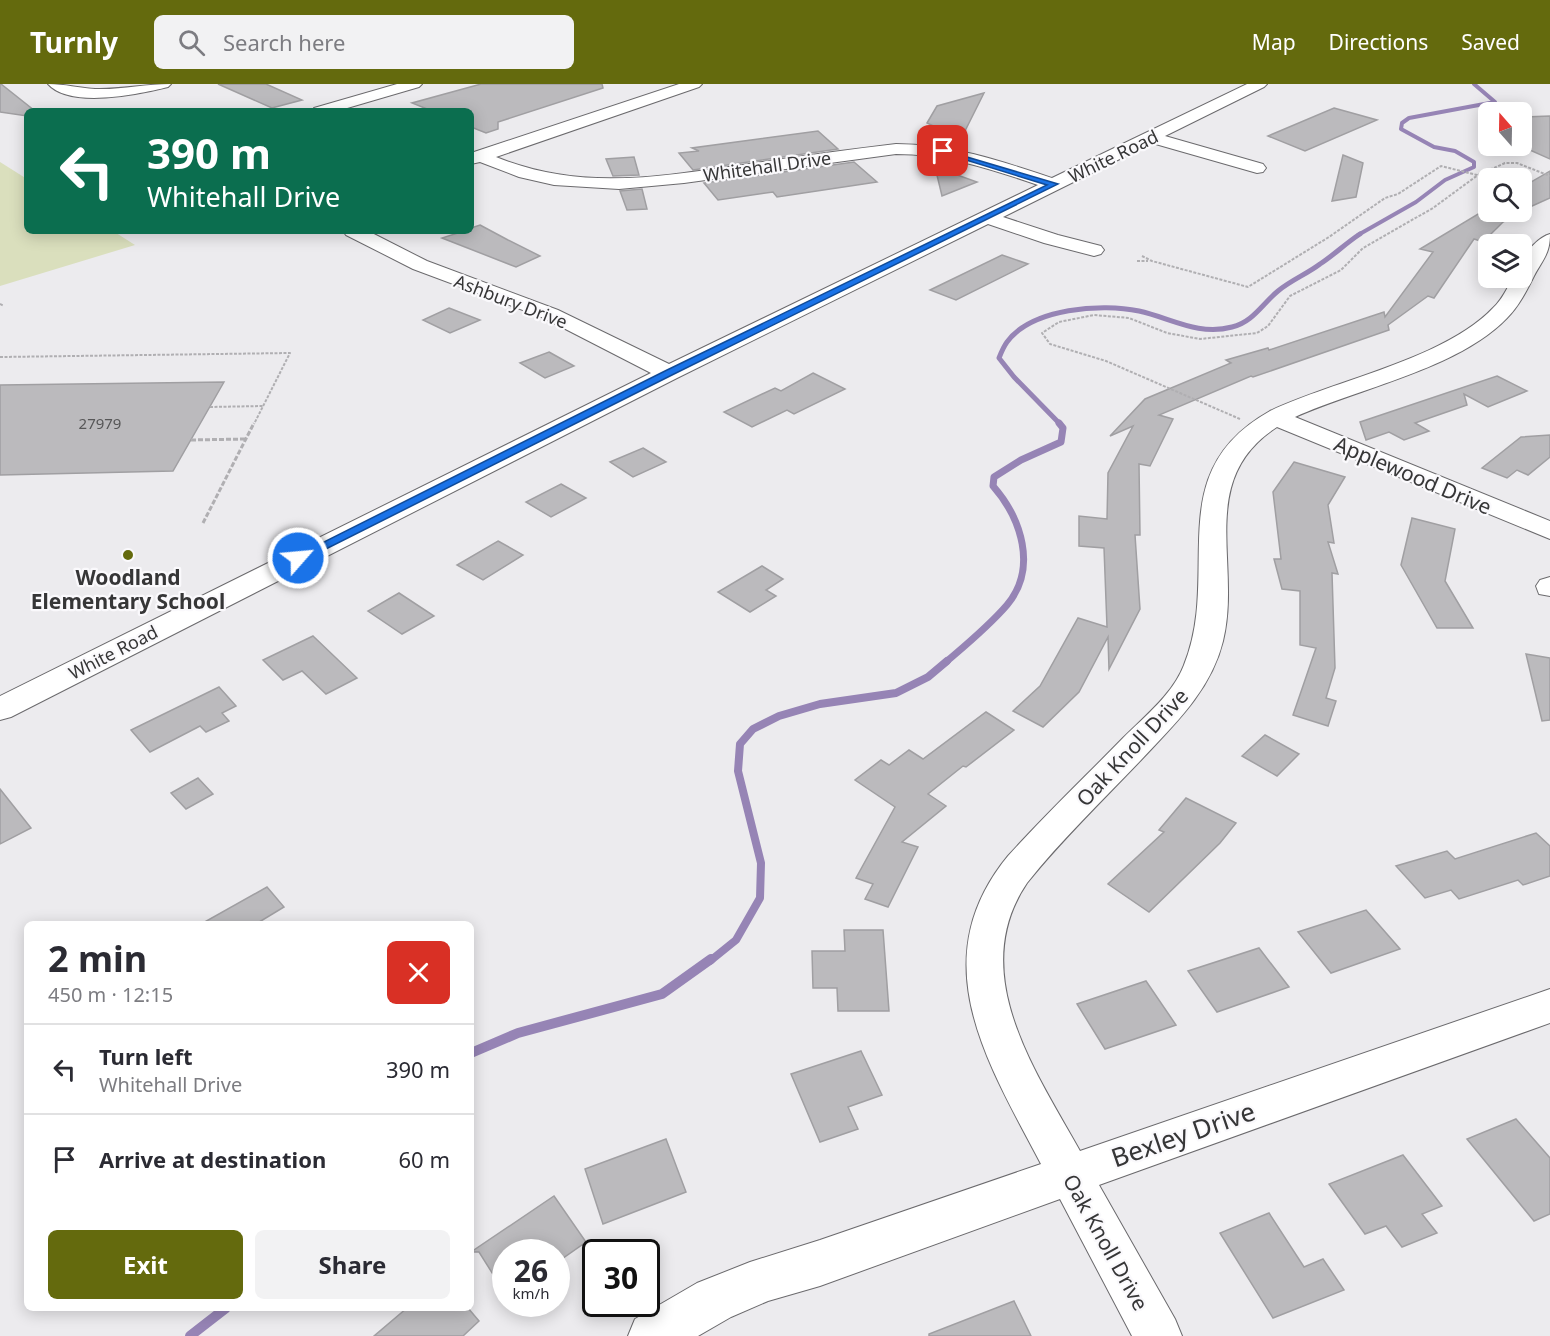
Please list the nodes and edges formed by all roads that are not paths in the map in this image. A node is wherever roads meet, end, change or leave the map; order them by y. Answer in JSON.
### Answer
{"nodes":[{"id":1,"x":56,"y":84,"type":"edge"},
{"id":2,"x":163,"y":84,"type":"edge"},
{"id":3,"x":414,"y":84,"type":"edge"},
{"id":4,"x":694,"y":84,"type":"edge"},
{"id":5,"x":1259,"y":84,"type":"edge"},
{"id":6,"x":332,"y":88,"type":"dead end"},
{"id":7,"x":360,"y":100,"type":"junction"},
{"id":8,"x":331,"y":108,"type":"edge"},
{"id":9,"x":1152,"y":138,"type":"junction"},
{"id":10,"x":475,"y":158,"type":"edge"},
{"id":11,"x":1257,"y":168,"type":"dead end"},
{"id":12,"x":1054,"y":184,"type":"junction"},
{"id":13,"x":986,"y":217,"type":"junction"},
{"id":14,"x":359,"y":234,"type":"edge"},
{"id":15,"x":1550,"y":240,"type":"edge"},
{"id":16,"x":1095,"y":250,"type":"dead end"},
{"id":17,"x":669,"y":373,"type":"junction"},
{"id":18,"x":1261,"y":420,"type":"junction"},
{"id":19,"x":1550,"y":531,"type":"edge"},
{"id":20,"x":0,"y":709,"type":"edge"},
{"id":21,"x":1544,"y":1017,"type":"edge"},
{"id":22,"x":1069,"y":1174,"type":"junction"},
{"id":23,"x":652,"y":1336,"type":"edge"},
{"id":24,"x":1158,"y":1336,"type":"edge"}],
"edges":[{"from":1,"to":2,"type":"street"},
{"from":3,"to":7,"type":"street"},
{"from":4,"to":10,"type":"street"},
{"from":5,"to":9,"type":"street","name":"White Road"},
{"from":6,"to":7,"type":"street"},
{"from":7,"to":8,"type":"street"},
{"from":9,"to":11,"type":"street"},
{"from":9,"to":12,"type":"street","name":"White Road"},
{"from":10,"to":12,"type":"street","name":"Whitehall Drive"},
{"from":12,"to":13,"type":"street","name":"White Road"},
{"from":13,"to":16,"type":"street"},
{"from":13,"to":17,"type":"street","name":"White Road"},
{"from":14,"to":17,"type":"street","name":"Ashbury Drive"},
{"from":15,"to":18,"type":"street","name":"Oak Knoll Drive"},
{"from":17,"to":20,"type":"street","name":"White Road"},
{"from":18,"to":19,"type":"street","name":"Applewood Drive"},
{"from":18,"to":22,"type":"street","name":"Oak Knoll Drive"},
{"from":21,"to":22,"type":"street","name":"Bexley Drive"},
{"from":22,"to":23,"type":"street","name":"Bexley Drive"},
{"from":22,"to":24,"type":"street","name":"Oak Knoll Drive"}]}
